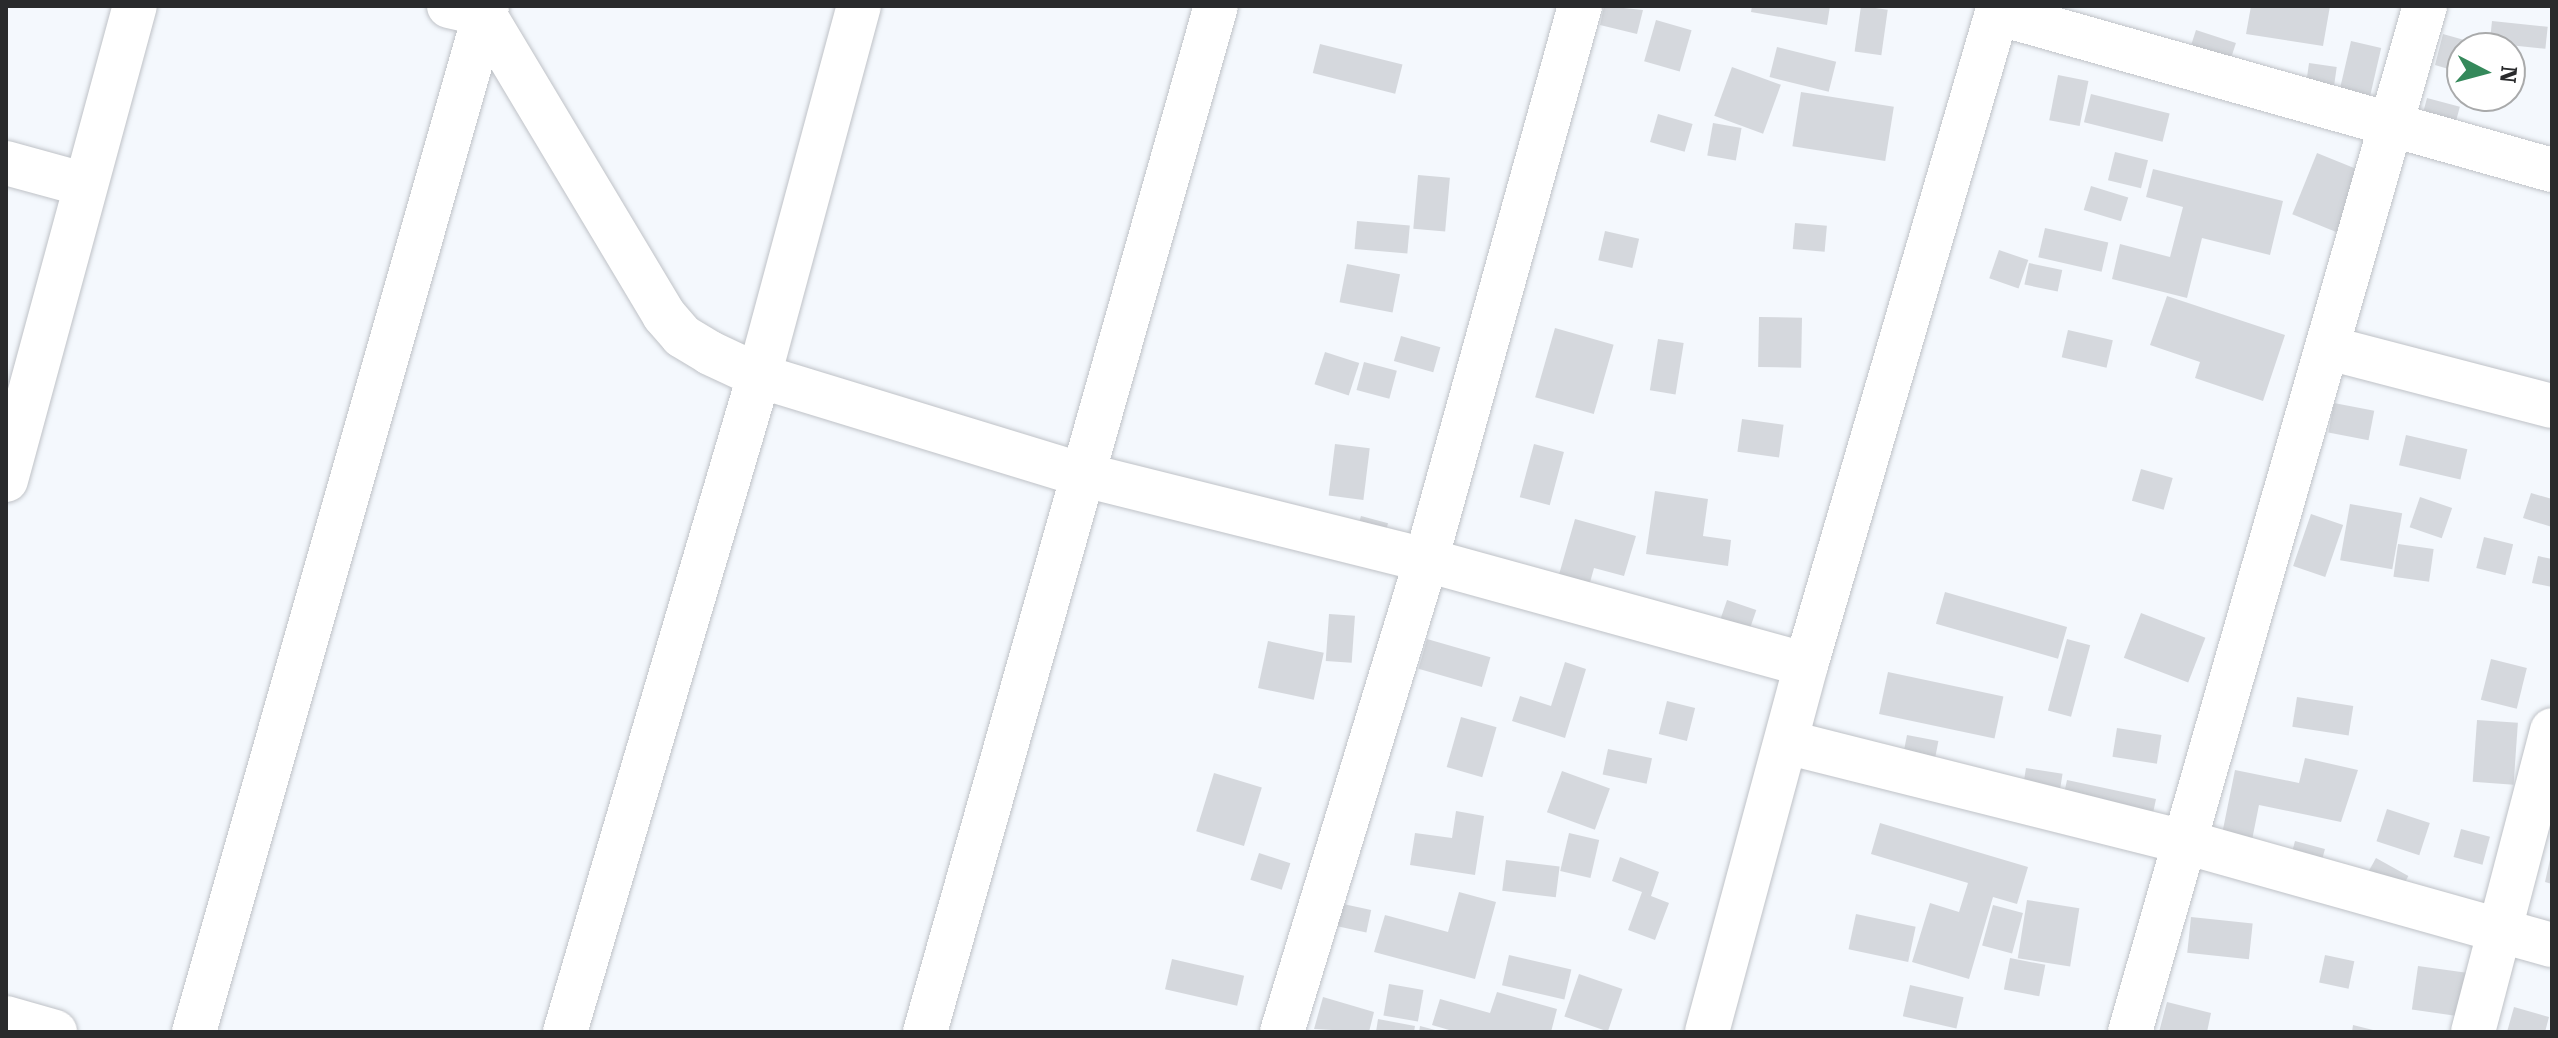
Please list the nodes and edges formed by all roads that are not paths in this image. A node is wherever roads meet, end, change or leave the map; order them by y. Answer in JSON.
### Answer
{"nodes":[{"id":1,"x":135,"y":6,"type":"edge"},
{"id":2,"x":859,"y":6,"type":"edge"},
{"id":3,"x":1216,"y":6,"type":"edge"},
{"id":4,"x":1580,"y":6,"type":"edge"},
{"id":5,"x":2425,"y":6,"type":"edge"},
{"id":6,"x":473,"y":9,"type":"edge"},
{"id":7,"x":1998,"y":9,"type":"edge"},
{"id":8,"x":2390,"y":126,"type":"junction"},
{"id":9,"x":6,"y":163,"type":"edge"},
{"id":10,"x":2552,"y":170,"type":"edge"},
{"id":11,"x":83,"y":184,"type":"junction"},
{"id":12,"x":2329,"y":348,"type":"junction"},
{"id":13,"x":759,"y":376,"type":"junction"},
{"id":14,"x":2552,"y":406,"type":"edge"},
{"id":15,"x":1080,"y":474,"type":"junction"},
{"id":16,"x":6,"y":480,"type":"edge"},
{"id":17,"x":1426,"y":560,"type":"junction"},
{"id":18,"x":1806,"y":665,"type":"junction"},
{"id":19,"x":2552,"y":730,"type":"edge"},
{"id":20,"x":1786,"y":742,"type":"junction"},
{"id":21,"x":2185,"y":842,"type":"junction"},
{"id":22,"x":2501,"y":931,"type":"junction"},
{"id":23,"x":2552,"y":945,"type":"edge"},
{"id":24,"x":6,"y":1018,"type":"edge"},
{"id":25,"x":55,"y":1032,"type":"edge"},
{"id":26,"x":194,"y":1032,"type":"edge"},
{"id":27,"x":565,"y":1032,"type":"edge"},
{"id":28,"x":925,"y":1032,"type":"edge"},
{"id":29,"x":1282,"y":1032,"type":"edge"},
{"id":30,"x":1707,"y":1032,"type":"edge"},
{"id":31,"x":2130,"y":1032,"type":"edge"},
{"id":32,"x":2473,"y":1032,"type":"edge"}],
"edges":[{"from":1,"to":11,"type":"street"},
{"from":2,"to":13,"type":"street"},
{"from":3,"to":15,"type":"street"},
{"from":4,"to":17,"type":"street"},
{"from":5,"to":8,"type":"street"},
{"from":6,"to":13,"type":"street"},
{"from":6,"to":26,"type":"street"},
{"from":7,"to":8,"type":"street"},
{"from":7,"to":18,"type":"street"},
{"from":8,"to":10,"type":"street"},
{"from":8,"to":12,"type":"street"},
{"from":9,"to":11,"type":"street"},
{"from":11,"to":16,"type":"street"},
{"from":12,"to":14,"type":"street"},
{"from":12,"to":21,"type":"street"},
{"from":13,"to":15,"type":"street"},
{"from":13,"to":27,"type":"street"},
{"from":15,"to":17,"type":"street"},
{"from":15,"to":28,"type":"street"},
{"from":17,"to":18,"type":"street"},
{"from":17,"to":29,"type":"street"},
{"from":18,"to":20,"type":"street"},
{"from":19,"to":22,"type":"street"},
{"from":20,"to":21,"type":"street"},
{"from":20,"to":30,"type":"street"},
{"from":21,"to":22,"type":"street"},
{"from":21,"to":31,"type":"street"},
{"from":22,"to":23,"type":"street"},
{"from":22,"to":32,"type":"street"},
{"from":24,"to":25,"type":"street"}]}
